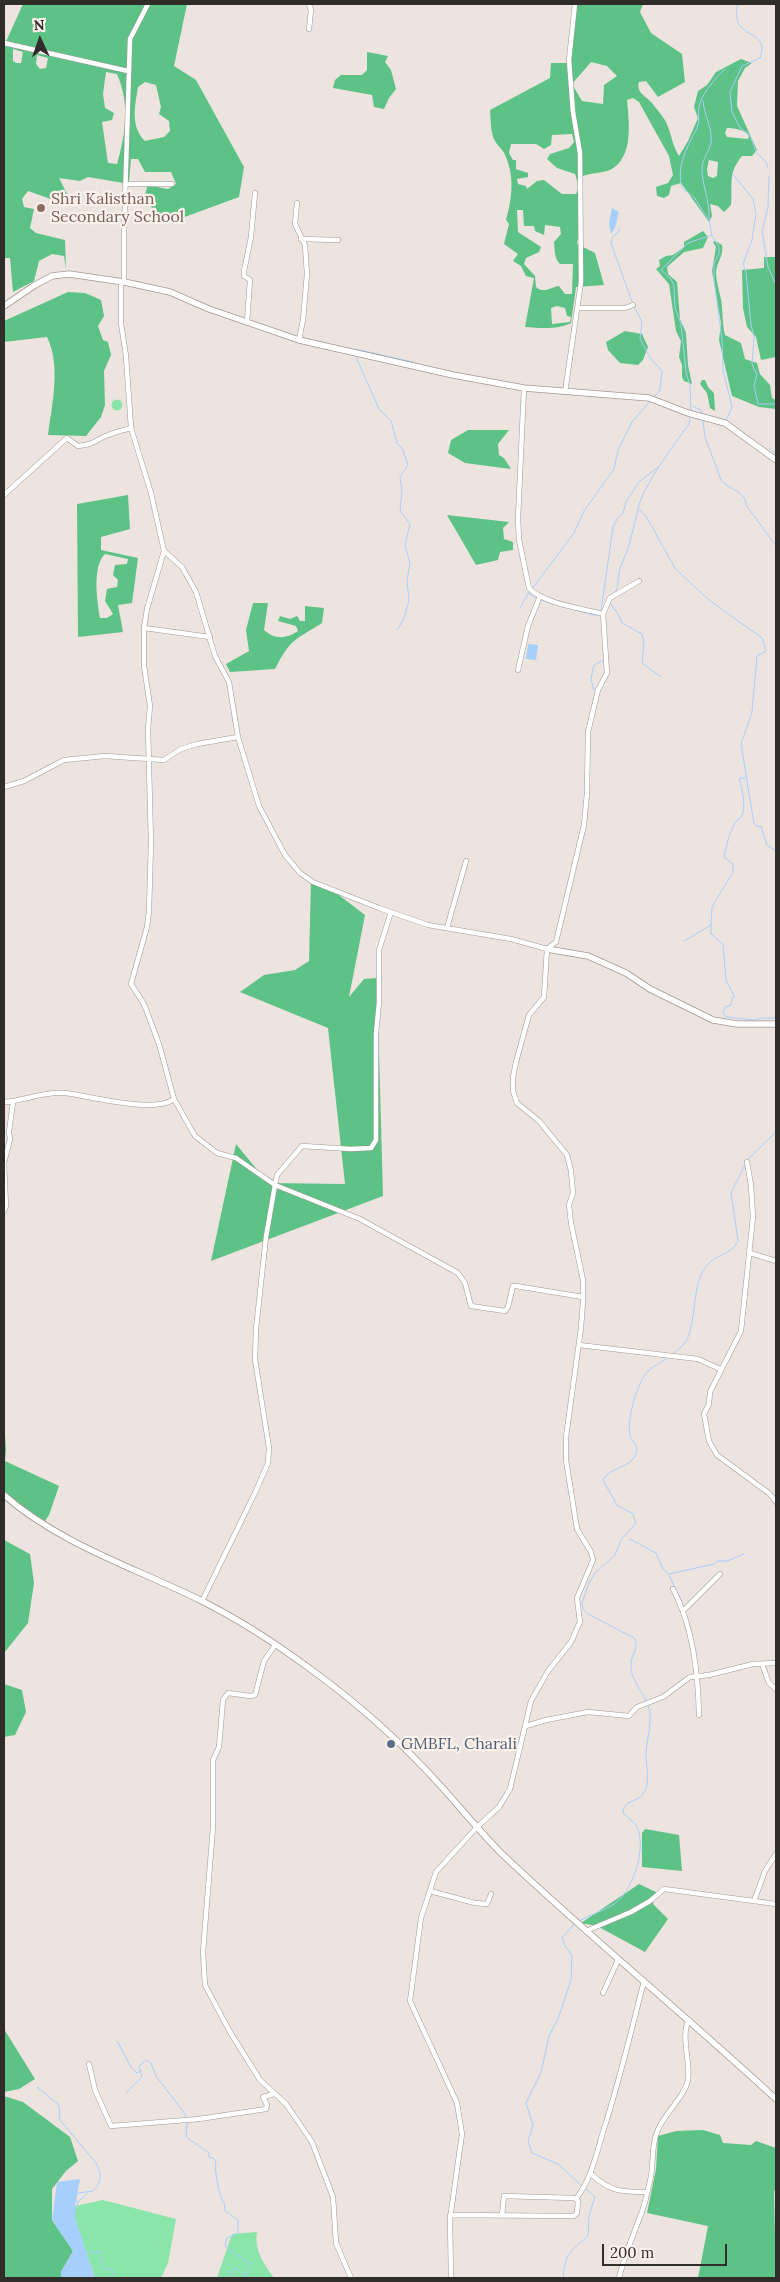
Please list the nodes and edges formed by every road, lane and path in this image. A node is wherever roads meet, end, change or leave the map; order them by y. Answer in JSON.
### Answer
{"nodes":[{"id":1,"x":148,"y":4,"type":"edge"},
{"id":2,"x":309,"y":4,"type":"edge"},
{"id":3,"x":575,"y":4,"type":"edge"},
{"id":4,"x":309,"y":29,"type":"dead end"},
{"id":5,"x":4,"y":42,"type":"edge"},
{"id":6,"x":128,"y":71,"type":"junction"},
{"id":7,"x":125,"y":184,"type":"junction"},
{"id":8,"x":172,"y":184,"type":"dead end"},
{"id":9,"x":255,"y":193,"type":"dead end"},
{"id":10,"x":297,"y":203,"type":"dead end"},
{"id":11,"x":301,"y":239,"type":"junction"},
{"id":12,"x":338,"y":240,"type":"dead end"},
{"id":13,"x":123,"y":282,"type":"junction"},
{"id":14,"x":633,"y":305,"type":"dead end"},
{"id":15,"x":4,"y":306,"type":"edge"},
{"id":16,"x":578,"y":308,"type":"junction"},
{"id":17,"x":247,"y":322,"type":"junction"},
{"id":18,"x":299,"y":340,"type":"junction"},
{"id":19,"x":524,"y":388,"type":"junction"},
{"id":20,"x":566,"y":392,"type":"junction"},
{"id":21,"x":132,"y":428,"type":"junction"},
{"id":22,"x":776,"y":460,"type":"edge"},
{"id":23,"x":4,"y":494,"type":"edge"},
{"id":24,"x":164,"y":552,"type":"junction"},
{"id":25,"x":639,"y":581,"type":"dead end"},
{"id":26,"x":540,"y":596,"type":"junction"},
{"id":27,"x":598,"y":613,"type":"junction"},
{"id":28,"x":144,"y":628,"type":"junction"},
{"id":29,"x":210,"y":637,"type":"junction"},
{"id":30,"x":518,"y":670,"type":"dead end"},
{"id":31,"x":238,"y":737,"type":"junction"},
{"id":32,"x":149,"y":760,"type":"junction"},
{"id":33,"x":4,"y":788,"type":"edge"},
{"id":34,"x":466,"y":861,"type":"dead end"},
{"id":35,"x":391,"y":912,"type":"junction"},
{"id":36,"x":447,"y":928,"type":"junction"},
{"id":37,"x":547,"y":949,"type":"junction"},
{"id":38,"x":776,"y":1024,"type":"edge"},
{"id":39,"x":174,"y":1099,"type":"junction"},
{"id":40,"x":4,"y":1102,"type":"edge"},
{"id":41,"x":13,"y":1102,"type":"junction"},
{"id":42,"x":747,"y":1162,"type":"dead end"},
{"id":43,"x":275,"y":1185,"type":"junction"},
{"id":44,"x":4,"y":1211,"type":"edge"},
{"id":45,"x":750,"y":1253,"type":"junction"},
{"id":46,"x":776,"y":1261,"type":"edge"},
{"id":47,"x":583,"y":1297,"type":"junction"},
{"id":48,"x":579,"y":1345,"type":"junction"},
{"id":49,"x":720,"y":1369,"type":"junction"},
{"id":50,"x":4,"y":1495,"type":"edge"},
{"id":51,"x":776,"y":1502,"type":"edge"},
{"id":52,"x":720,"y":1574,"type":"dead end"},
{"id":53,"x":673,"y":1589,"type":"dead end"},
{"id":54,"x":202,"y":1601,"type":"junction"},
{"id":55,"x":684,"y":1610,"type":"junction"},
{"id":56,"x":275,"y":1645,"type":"junction"},
{"id":57,"x":776,"y":1663,"type":"edge"},
{"id":58,"x":762,"y":1664,"type":"junction"},
{"id":59,"x":698,"y":1675,"type":"junction"},
{"id":60,"x":776,"y":1689,"type":"edge"},
{"id":61,"x":699,"y":1715,"type":"dead end"},
{"id":62,"x":526,"y":1726,"type":"junction"},
{"id":63,"x":476,"y":1828,"type":"junction"},
{"id":64,"x":776,"y":1854,"type":"edge"},
{"id":65,"x":430,"y":1891,"type":"junction"},
{"id":66,"x":492,"y":1894,"type":"dead end"},
{"id":67,"x":754,"y":1902,"type":"junction"},
{"id":68,"x":776,"y":1904,"type":"edge"},
{"id":69,"x":586,"y":1931,"type":"junction"},
{"id":70,"x":618,"y":1960,"type":"junction"},
{"id":71,"x":644,"y":1982,"type":"junction"},
{"id":72,"x":603,"y":1993,"type":"dead end"},
{"id":73,"x":690,"y":2020,"type":"junction"},
{"id":74,"x":89,"y":2064,"type":"dead end"},
{"id":75,"x":274,"y":2094,"type":"junction"},
{"id":76,"x":776,"y":2099,"type":"edge"},
{"id":77,"x":590,"y":2173,"type":"junction"},
{"id":78,"x":647,"y":2192,"type":"junction"},
{"id":79,"x":576,"y":2199,"type":"junction"},
{"id":80,"x":450,"y":2215,"type":"junction"},
{"id":81,"x":502,"y":2215,"type":"junction"},
{"id":82,"x":351,"y":2278,"type":"edge"},
{"id":83,"x":451,"y":2278,"type":"edge"},
{"id":84,"x":619,"y":2278,"type":"edge"}],
"edges":[{"from":1,"to":6,"type":"street"},
{"from":2,"to":4,"type":"street"},
{"from":3,"to":16,"type":"street"},
{"from":5,"to":6,"type":"street"},
{"from":6,"to":7,"type":"street"},
{"from":7,"to":8,"type":"street"},
{"from":7,"to":13,"type":"street"},
{"from":9,"to":17,"type":"street"},
{"from":10,"to":11,"type":"street"},
{"from":11,"to":12,"type":"street"},
{"from":11,"to":18,"type":"street"},
{"from":13,"to":15,"type":"street"},
{"from":13,"to":17,"type":"street"},
{"from":13,"to":21,"type":"street"},
{"from":14,"to":16,"type":"street"},
{"from":16,"to":20,"type":"street"},
{"from":17,"to":18,"type":"street"},
{"from":18,"to":19,"type":"street"},
{"from":19,"to":20,"type":"street"},
{"from":19,"to":26,"type":"street"},
{"from":20,"to":22,"type":"street"},
{"from":21,"to":23,"type":"street"},
{"from":21,"to":24,"type":"street"},
{"from":24,"to":28,"type":"street"},
{"from":24,"to":29,"type":"street"},
{"from":25,"to":27,"type":"street"},
{"from":26,"to":27,"type":"street"},
{"from":26,"to":30,"type":"street"},
{"from":27,"to":37,"type":"street"},
{"from":28,"to":29,"type":"street"},
{"from":28,"to":32,"type":"street"},
{"from":29,"to":31,"type":"street"},
{"from":31,"to":32,"type":"street"},
{"from":31,"to":35,"type":"street"},
{"from":32,"to":33,"type":"street"},
{"from":32,"to":39,"type":"street"},
{"from":34,"to":36,"type":"street"},
{"from":35,"to":36,"type":"street"},
{"from":35,"to":43,"type":"street"},
{"from":36,"to":37,"type":"street"},
{"from":37,"to":38,"type":"street"},
{"from":37,"to":47,"type":"street"},
{"from":39,"to":41,"type":"street"},
{"from":39,"to":43,"type":"street"},
{"from":40,"to":41,"type":"street"},
{"from":41,"to":44,"type":"street"},
{"from":42,"to":45,"type":"street"},
{"from":43,"to":47,"type":"street"},
{"from":43,"to":54,"type":"street"},
{"from":45,"to":46,"type":"street"},
{"from":45,"to":49,"type":"street"},
{"from":47,"to":48,"type":"street"},
{"from":48,"to":49,"type":"street"},
{"from":48,"to":62,"type":"street"},
{"from":49,"to":51,"type":"street"},
{"from":50,"to":54,"type":"street"},
{"from":52,"to":55,"type":"street"},
{"from":53,"to":55,"type":"street"},
{"from":54,"to":56,"type":"street"},
{"from":55,"to":59,"type":"street"},
{"from":56,"to":63,"type":"street"},
{"from":56,"to":75,"type":"street"},
{"from":57,"to":58,"type":"street"},
{"from":58,"to":59,"type":"street"},
{"from":58,"to":60,"type":"street"},
{"from":59,"to":61,"type":"street"},
{"from":59,"to":62,"type":"street"},
{"from":62,"to":63,"type":"street"},
{"from":63,"to":65,"type":"street"},
{"from":63,"to":69,"type":"street"},
{"from":64,"to":67,"type":"street"},
{"from":65,"to":66,"type":"street"},
{"from":65,"to":80,"type":"street"},
{"from":67,"to":68,"type":"street"},
{"from":67,"to":69,"type":"street"},
{"from":69,"to":70,"type":"street"},
{"from":70,"to":71,"type":"street"},
{"from":70,"to":72,"type":"street"},
{"from":71,"to":73,"type":"street"},
{"from":71,"to":77,"type":"street"},
{"from":73,"to":76,"type":"street"},
{"from":73,"to":78,"type":"street"},
{"from":74,"to":75,"type":"street"},
{"from":75,"to":82,"type":"street"},
{"from":77,"to":78,"type":"street"},
{"from":77,"to":79,"type":"street"},
{"from":78,"to":84,"type":"street"},
{"from":79,"to":81,"type":"street"},
{"from":79,"to":81,"type":"street"},
{"from":80,"to":81,"type":"street"},
{"from":80,"to":83,"type":"street"}]}
